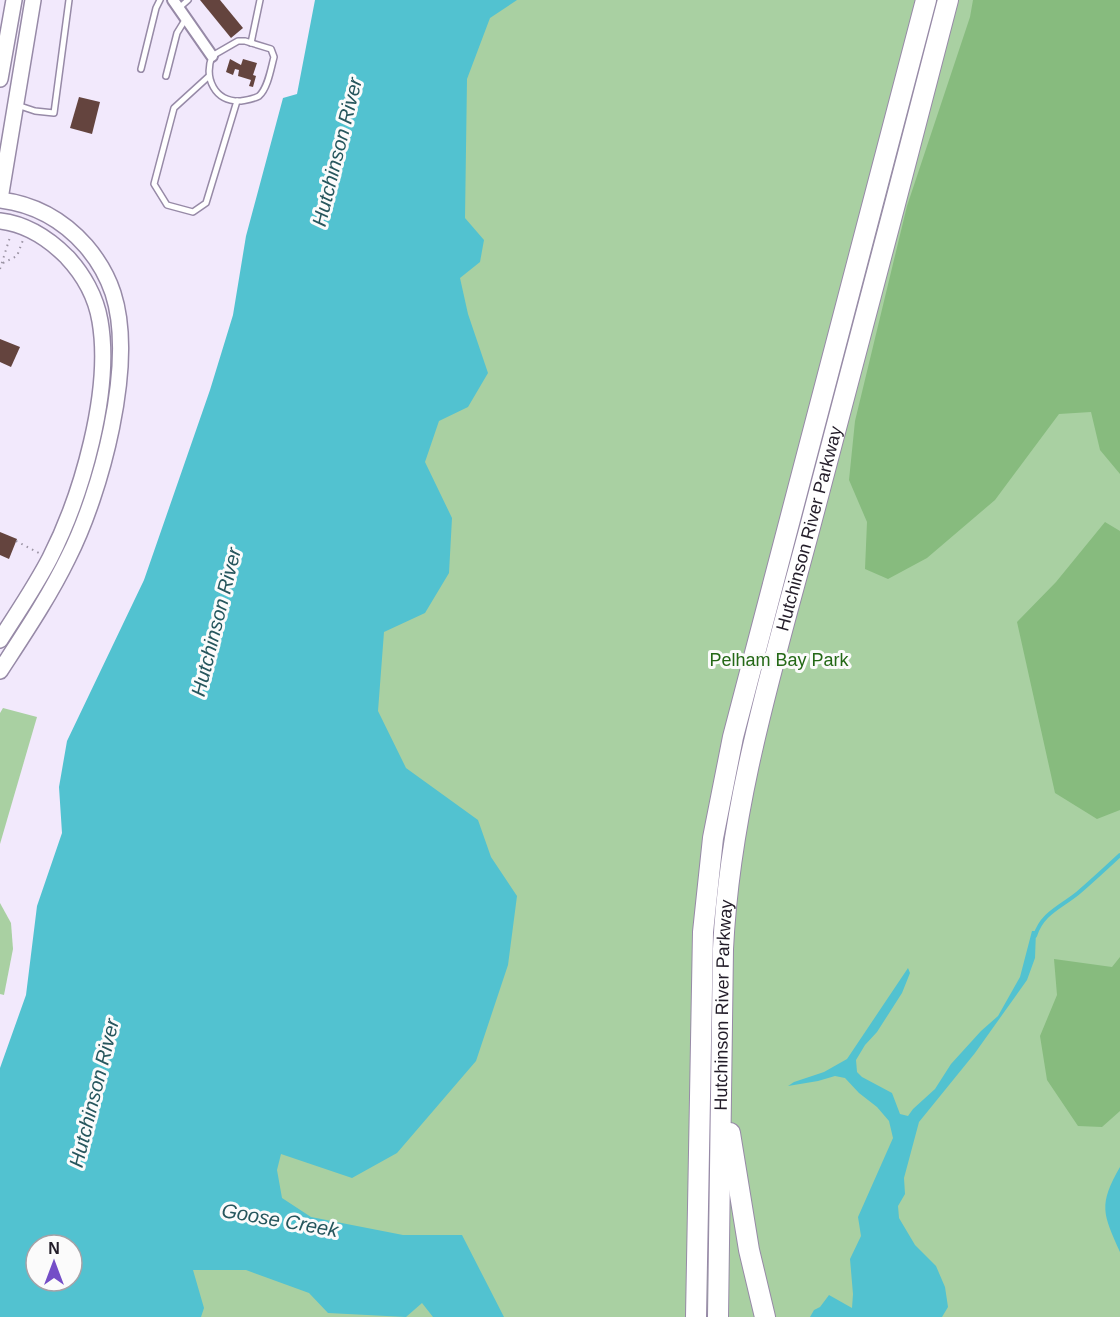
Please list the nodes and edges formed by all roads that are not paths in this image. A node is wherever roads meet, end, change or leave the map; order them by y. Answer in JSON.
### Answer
{"nodes":[{"id":1,"x":14,"y":0,"type":"edge"},
{"id":2,"x":33,"y":0,"type":"edge"},
{"id":3,"x":69,"y":0,"type":"edge"},
{"id":4,"x":160,"y":0,"type":"edge"},
{"id":5,"x":188,"y":0,"type":"edge"},
{"id":6,"x":260,"y":0,"type":"edge"},
{"id":7,"x":926,"y":0,"type":"edge"},
{"id":8,"x":948,"y":0,"type":"edge"},
{"id":9,"x":176,"y":4,"type":"edge"},
{"id":10,"x":6,"y":16,"type":"edge"},
{"id":11,"x":186,"y":18,"type":"junction"},
{"id":12,"x":251,"y":43,"type":"junction"},
{"id":13,"x":212,"y":56,"type":"junction"},
{"id":14,"x":141,"y":69,"type":"dead end"},
{"id":15,"x":166,"y":76,"type":"dead end"},
{"id":16,"x":208,"y":76,"type":"junction"},
{"id":17,"x":0,"y":79,"type":"edge"},
{"id":18,"x":237,"y":101,"type":"junction"},
{"id":19,"x":16,"y":104,"type":"junction"},
{"id":20,"x":0,"y":200,"type":"edge"},
{"id":21,"x":0,"y":221,"type":"edge"},
{"id":22,"x":0,"y":640,"type":"edge"},
{"id":23,"x":0,"y":670,"type":"edge"},
{"id":24,"x":721,"y":1086,"type":"junction"},
{"id":25,"x":696,"y":1317,"type":"edge"},
{"id":26,"x":718,"y":1317,"type":"edge"},
{"id":27,"x":765,"y":1317,"type":"edge"}],
"edges":[{"from":1,"to":10,"type":"main road"},
{"from":2,"to":19,"type":"main road"},
{"from":3,"to":19,"type":"lane"},
{"from":4,"to":14,"type":"lane"},
{"from":5,"to":9,"type":"lane"},
{"from":6,"to":12,"type":"lane"},
{"from":7,"to":25,"type":"highway","name":"Hutchinson River Parkway"},
{"from":8,"to":24,"type":"highway","name":"Hutchinson River Parkway"},
{"from":9,"to":11,"type":"street"},
{"from":10,"to":17,"type":"main road"},
{"from":11,"to":13,"type":"street"},
{"from":11,"to":15,"type":"lane"},
{"from":12,"to":13,"type":"lane"},
{"from":12,"to":18,"type":"lane"},
{"from":13,"to":16,"type":"lane"},
{"from":16,"to":18,"type":"lane"},
{"from":16,"to":18,"type":"lane"},
{"from":19,"to":20,"type":"main road"},
{"from":20,"to":23,"type":"main road"},
{"from":21,"to":22,"type":"main road"},
{"from":24,"to":26,"type":"highway","name":"Hutchinson River Parkway"},
{"from":24,"to":27,"type":"highway"}]}
